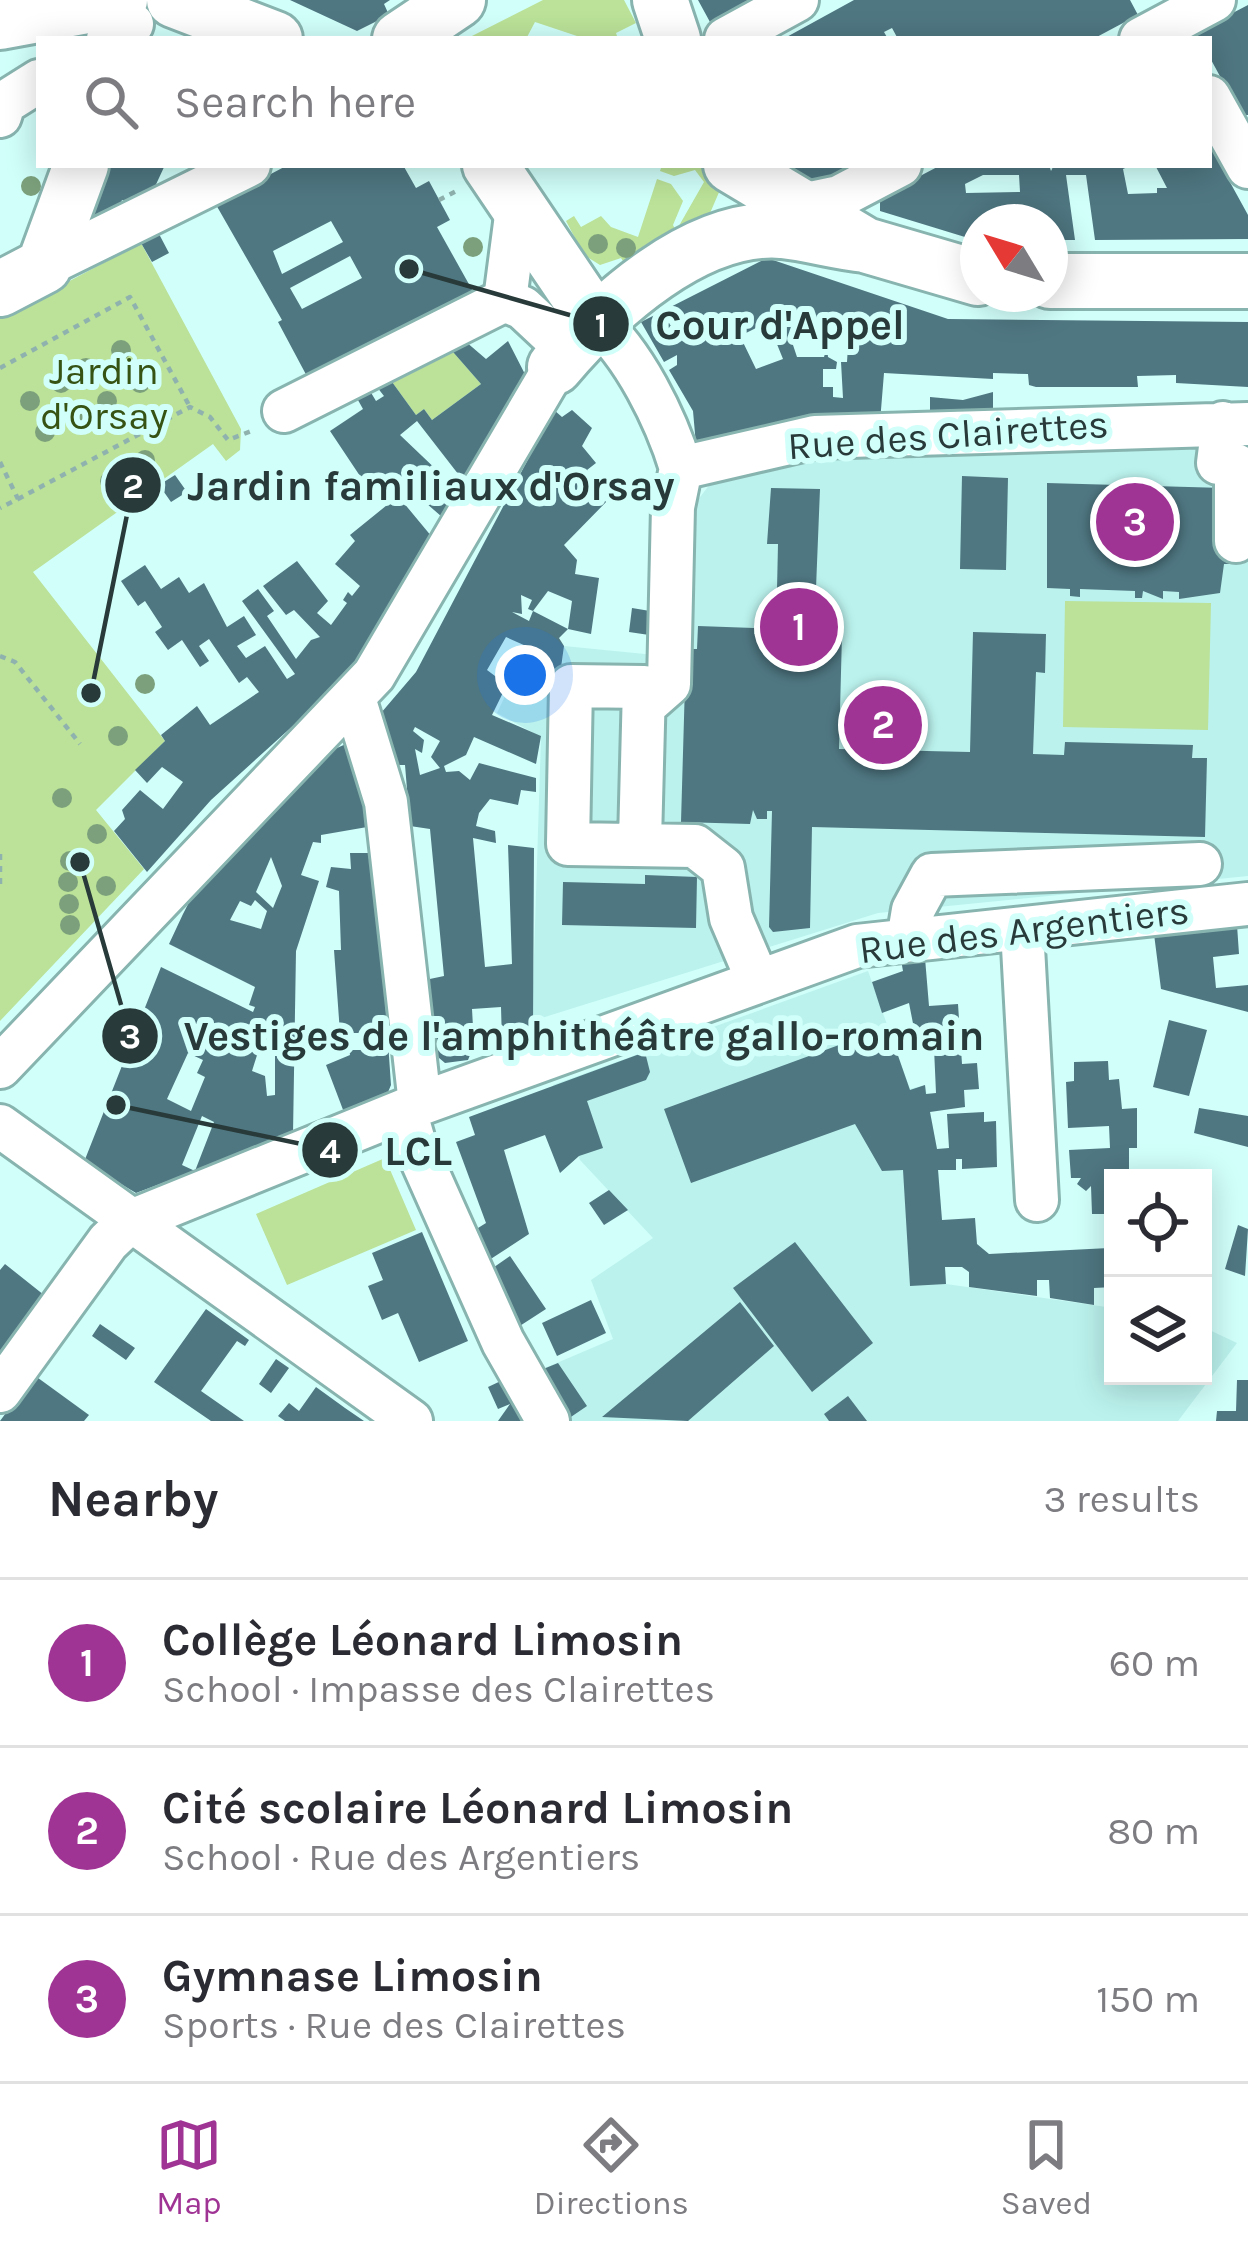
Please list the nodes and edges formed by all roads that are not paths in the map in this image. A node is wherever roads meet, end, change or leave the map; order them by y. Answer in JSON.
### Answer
{"nodes":[{"id":1,"x":660,"y":0,"type":"edge"},
{"id":2,"x":797,"y":0,"type":"edge"},
{"id":3,"x":1214,"y":0,"type":"edge"},
{"id":4,"x":119,"y":14,"type":"edge"},
{"id":5,"x":0,"y":22,"type":"edge"},
{"id":6,"x":1161,"y":26,"type":"edge"},
{"id":7,"x":256,"y":36,"type":"edge"},
{"id":8,"x":672,"y":36,"type":"edge"},
{"id":9,"x":731,"y":36,"type":"edge"},
{"id":10,"x":1212,"y":101,"type":"edge"},
{"id":11,"x":1244,"y":149,"type":"edge"},
{"id":12,"x":79,"y":168,"type":"edge"},
{"id":13,"x":243,"y":168,"type":"edge"},
{"id":14,"x":894,"y":168,"type":"edge"},
{"id":15,"x":491,"y":186,"type":"edge"},
{"id":16,"x":724,"y":202,"type":"edge"},
{"id":17,"x":787,"y":218,"type":"junction"},
{"id":18,"x":960,"y":273,"type":"edge"},
{"id":19,"x":22,"y":277,"type":"edge"},
{"id":20,"x":1068,"y":281,"type":"edge"},
{"id":21,"x":1248,"y":281,"type":"edge"},
{"id":22,"x":505,"y":300,"type":"junction"},
{"id":23,"x":573,"y":346,"type":"junction"},
{"id":24,"x":284,"y":411,"type":"dead end"},
{"id":25,"x":1235,"y":424,"type":"edge"},
{"id":26,"x":681,"y":468,"type":"junction"},
{"id":27,"x":1237,"y":541,"type":"dead end"},
{"id":28,"x":656,"y":695,"type":"junction"},
{"id":29,"x":354,"y":698,"type":"junction"},
{"id":30,"x":640,"y":841,"type":"junction"},
{"id":31,"x":1200,"y":864,"type":"dead end"},
{"id":32,"x":1248,"y":904,"type":"edge"},
{"id":33,"x":1022,"y":929,"type":"junction"},
{"id":34,"x":908,"y":940,"type":"junction"},
{"id":35,"x":758,"y":981,"type":"junction"},
{"id":36,"x":0,"y":1067,"type":"edge"},
{"id":37,"x":412,"y":1107,"type":"junction"},
{"id":38,"x":0,"y":1126,"type":"edge"},
{"id":39,"x":1037,"y":1200,"type":"dead end"},
{"id":40,"x":129,"y":1222,"type":"junction"},
{"id":41,"x":0,"y":1391,"type":"edge"},
{"id":42,"x":411,"y":1421,"type":"edge"},
{"id":43,"x":548,"y":1421,"type":"edge"}],
"edges":[{"from":1,"to":8,"type":"main road"},
{"from":2,"to":9,"type":"street"},
{"from":3,"to":6,"type":"street"},
{"from":4,"to":5,"type":"main road"},
{"from":4,"to":7,"type":"main road"},
{"from":10,"to":11,"type":"street"},
{"from":12,"to":19,"type":"main road"},
{"from":13,"to":19,"type":"street"},
{"from":14,"to":17,"type":"street"},
{"from":15,"to":22,"type":"street"},
{"from":15,"to":23,"type":"main road"},
{"from":16,"to":17,"type":"main road"},
{"from":16,"to":17,"type":"main road"},
{"from":16,"to":23,"type":"main road"},
{"from":17,"to":18,"type":"main road"},
{"from":20,"to":21,"type":"main road"},
{"from":22,"to":23,"type":"street"},
{"from":22,"to":24,"type":"street"},
{"from":23,"to":26,"type":"street"},
{"from":23,"to":29,"type":"street"},
{"from":25,"to":26,"type":"street","name":"Rue des Clairettes"},
{"from":25,"to":27,"type":"street"},
{"from":26,"to":28,"type":"street"},
{"from":28,"to":30,"type":"street"},
{"from":28,"to":30,"type":"street"},
{"from":29,"to":36,"type":"street"},
{"from":29,"to":37,"type":"street"},
{"from":30,"to":35,"type":"street"},
{"from":31,"to":34,"type":"street"},
{"from":32,"to":33,"type":"street","name":"Rue des Argentiers"},
{"from":33,"to":34,"type":"street","name":"Rue des Argentiers"},
{"from":33,"to":39,"type":"street"},
{"from":34,"to":35,"type":"street","name":"Rue des Argentiers"},
{"from":35,"to":37,"type":"street","name":"Rue des Argentiers"},
{"from":37,"to":40,"type":"street","name":"Rue des Argentiers"},
{"from":37,"to":43,"type":"street"},
{"from":38,"to":40,"type":"street"},
{"from":40,"to":41,"type":"street"},
{"from":40,"to":42,"type":"street"}]}
